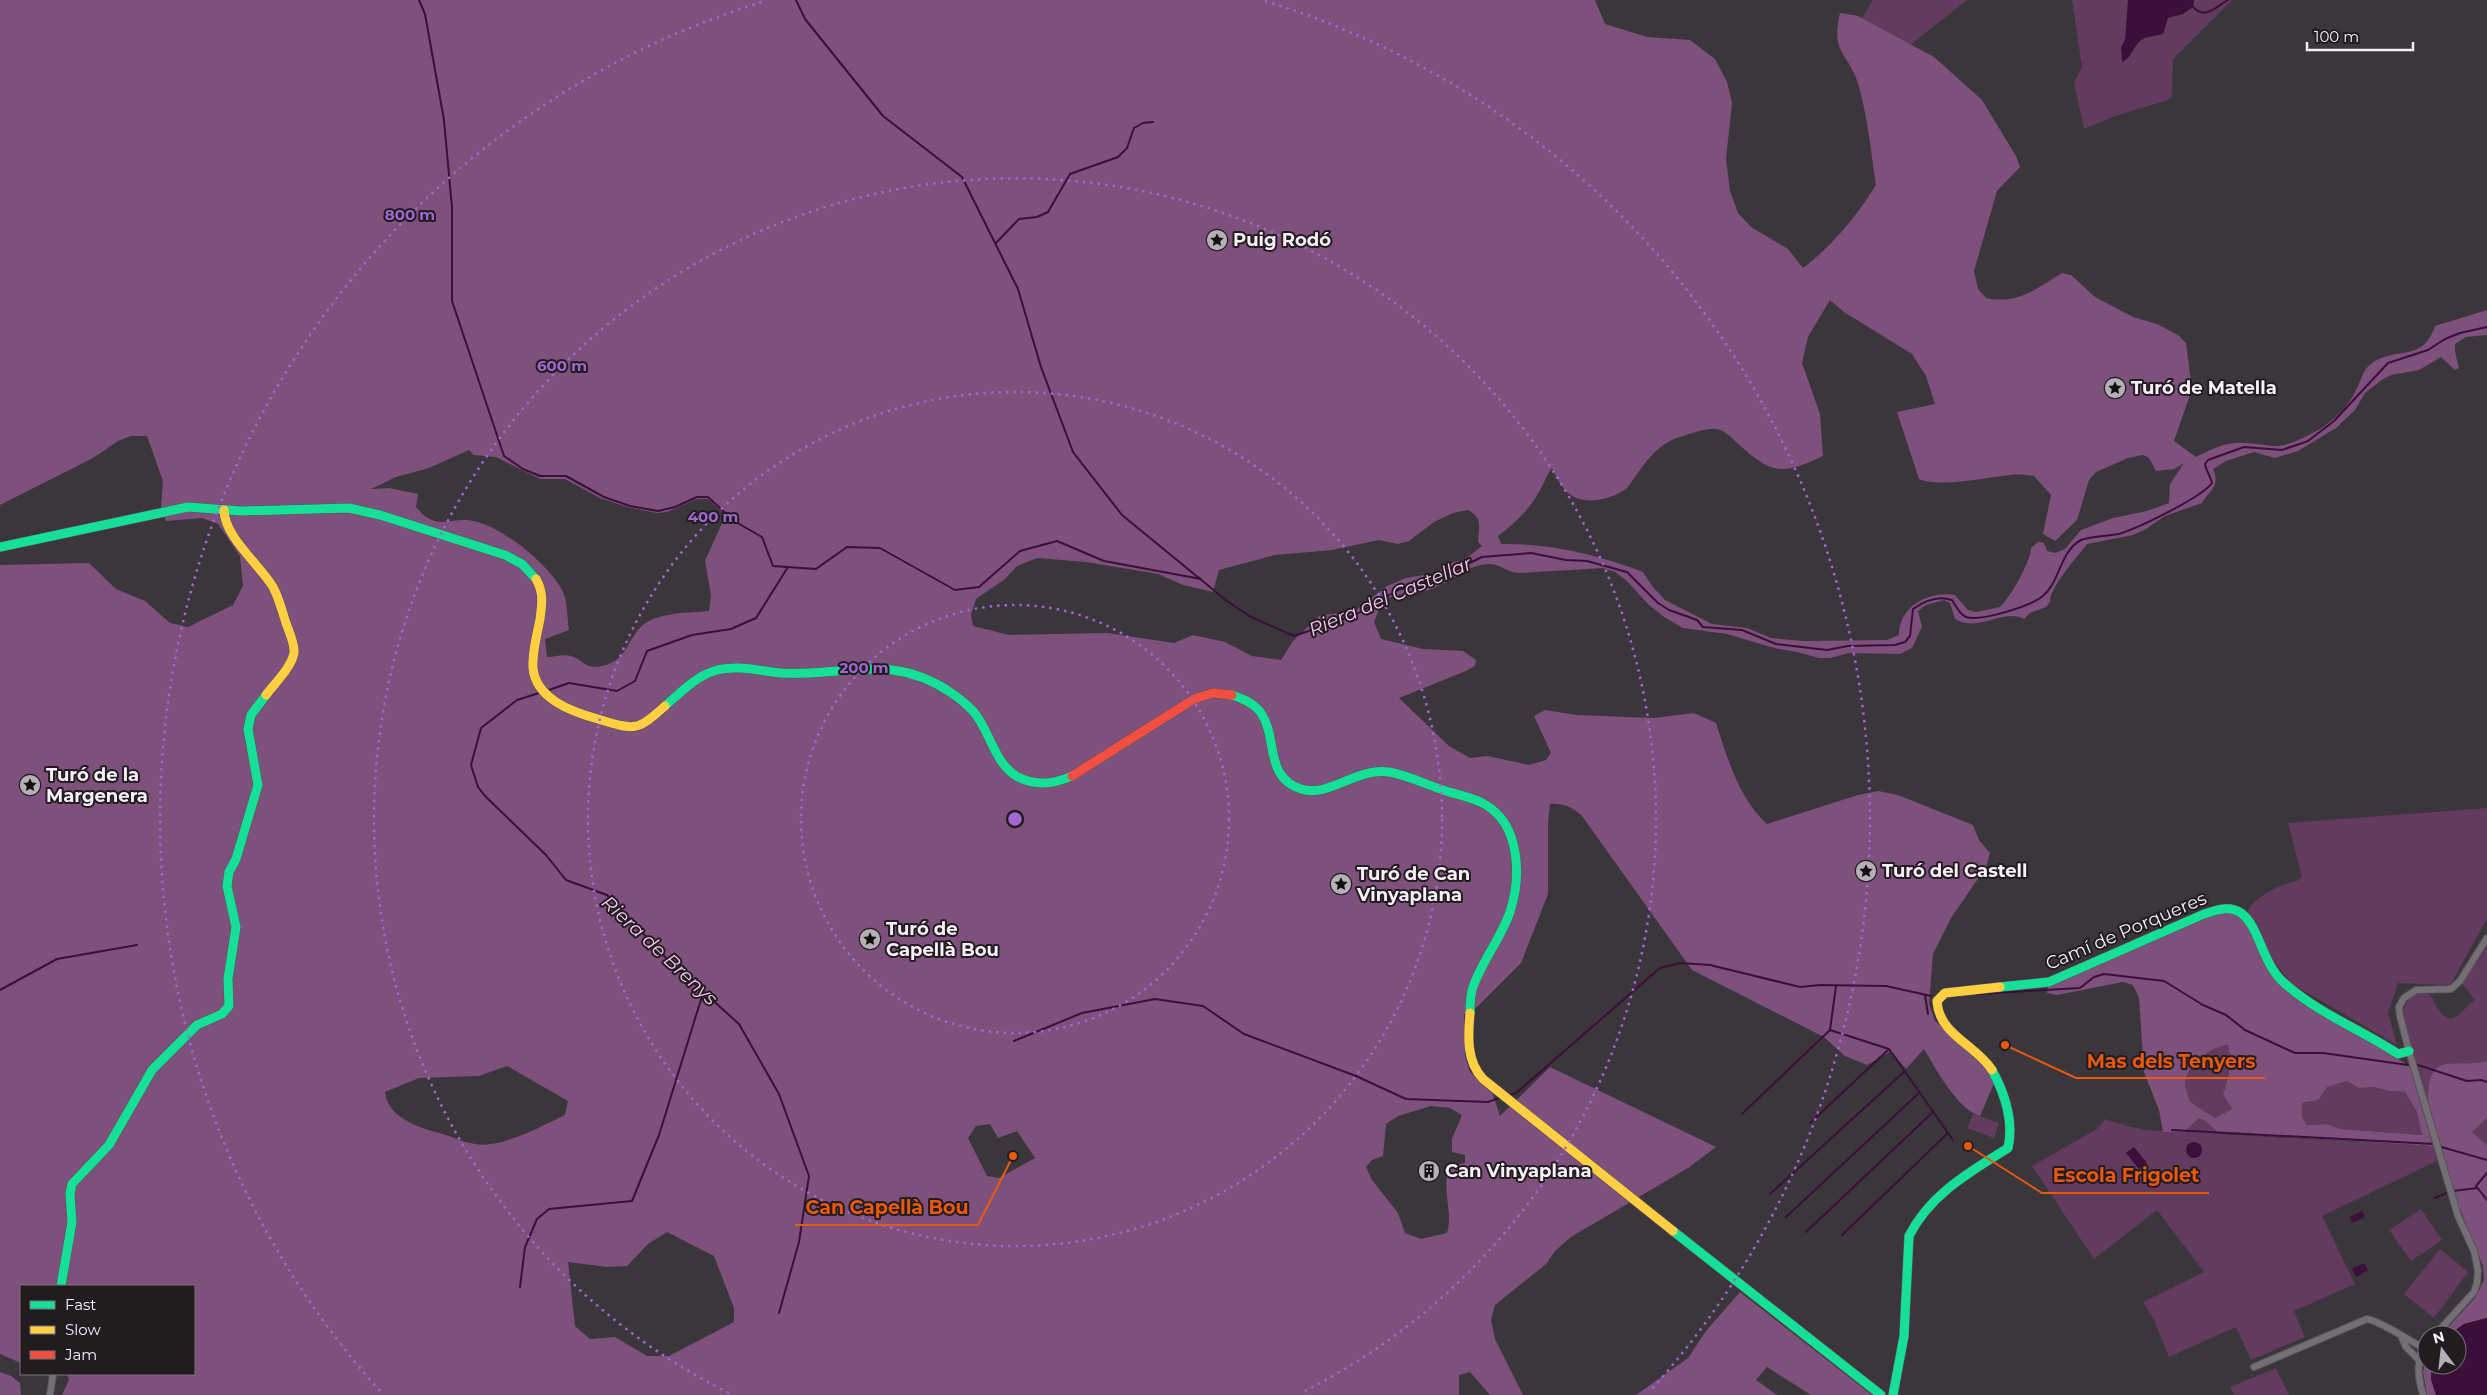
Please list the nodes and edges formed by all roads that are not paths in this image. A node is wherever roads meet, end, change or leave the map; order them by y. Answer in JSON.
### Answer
{"nodes":[{"id":1,"x":224,"y":510,"type":"junction"},
{"id":2,"x":0,"y":547,"type":"edge"},
{"id":3,"x":2487,"y":938,"type":"edge"},
{"id":4,"x":2409,"y":1051,"type":"junction"},
{"id":5,"x":61,"y":1285,"type":"edge"},
{"id":6,"x":2445,"y":1325,"type":"edge"},
{"id":7,"x":2402,"y":1338,"type":"junction"},
{"id":8,"x":2417,"y":1342,"type":"edge"},
{"id":9,"x":2417,"y":1358,"type":"edge"},
{"id":10,"x":2254,"y":1367,"type":"dead end"},
{"id":11,"x":53,"y":1375,"type":"edge"},
{"id":12,"x":2419,"y":1375,"type":"edge"},
{"id":13,"x":50,"y":1395,"type":"edge"},
{"id":14,"x":1881,"y":1395,"type":"edge"},
{"id":15,"x":1893,"y":1395,"type":"edge"},
{"id":16,"x":2423,"y":1395,"type":"edge"}],
"edges":[{"from":1,"to":2,"type":"main road"},
{"from":1,"to":5,"type":"main road"},
{"from":1,"to":14,"type":"main road"},
{"from":3,"to":4,"type":"street"},
{"from":4,"to":6,"type":"street"},
{"from":4,"to":15,"type":"main road","name":"Camí de Porqueres"},
{"from":7,"to":8,"type":"street"},
{"from":7,"to":9,"type":"street"},
{"from":7,"to":10,"type":"street"},
{"from":11,"to":13,"type":"street"},
{"from":12,"to":16,"type":"street"}]}
